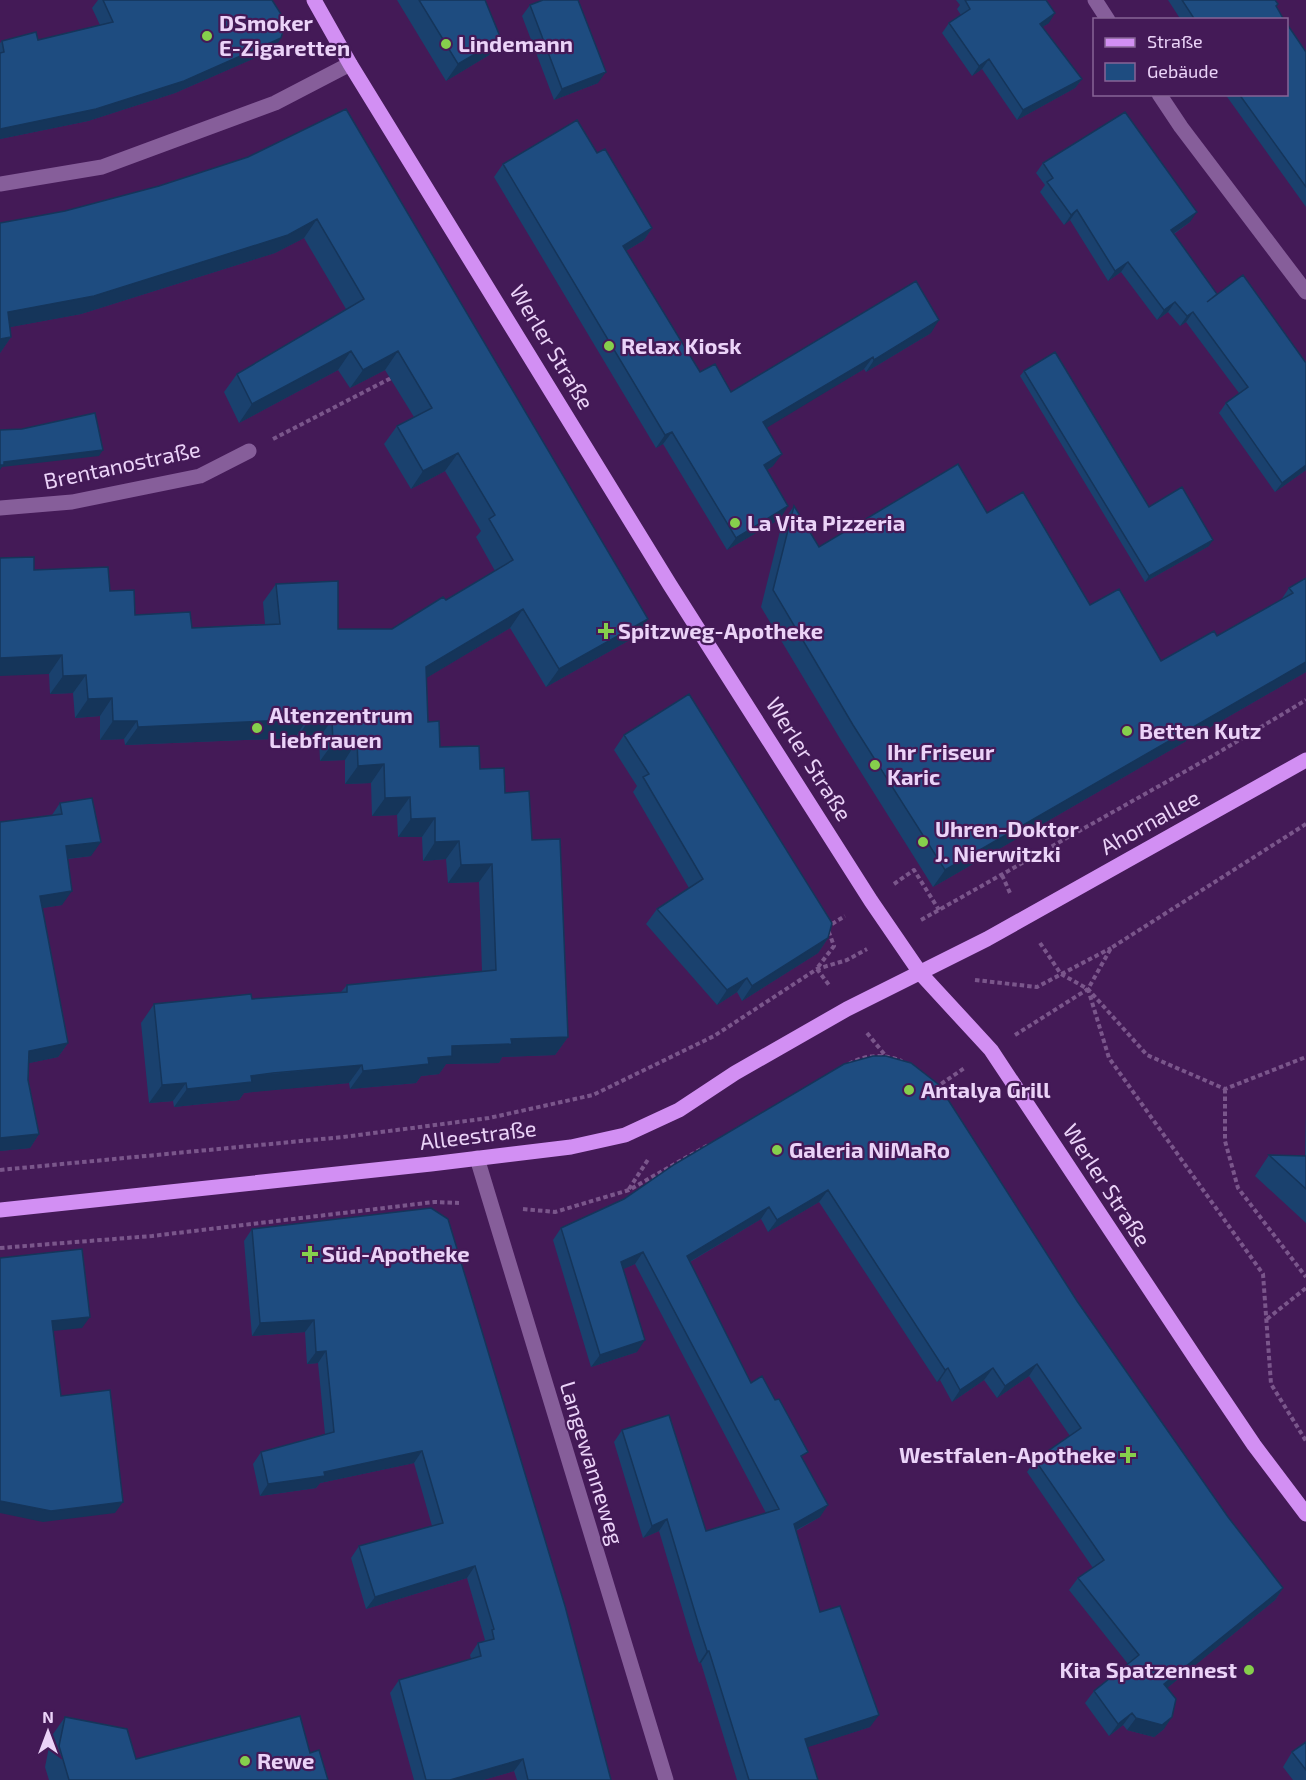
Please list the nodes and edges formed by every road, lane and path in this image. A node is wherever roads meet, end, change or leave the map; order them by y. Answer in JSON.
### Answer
{"nodes":[{"id":1,"x":314,"y":0,"type":"edge"},
{"id":2,"x":1095,"y":0,"type":"edge"},
{"id":3,"x":1107,"y":18,"type":"edge"},
{"id":4,"x":350,"y":63,"type":"junction"},
{"id":5,"x":1160,"y":96,"type":"edge"},
{"id":6,"x":0,"y":184,"type":"edge"},
{"id":7,"x":1306,"y":292,"type":"edge"},
{"id":8,"x":404,"y":371,"type":"edge"},
{"id":9,"x":249,"y":451,"type":"joint"},
{"id":10,"x":0,"y":508,"type":"edge"},
{"id":11,"x":1306,"y":700,"type":"edge"},
{"id":12,"x":1306,"y":760,"type":"edge"},
{"id":13,"x":1306,"y":824,"type":"edge"},
{"id":14,"x":939,"y":910,"type":"dead end"},
{"id":15,"x":1111,"y":948,"type":"junction"},
{"id":16,"x":817,"y":969,"type":"edge"},
{"id":17,"x":921,"y":974,"type":"junction"},
{"id":18,"x":1088,"y":989,"type":"junction"},
{"id":19,"x":992,"y":1050,"type":"junction"},
{"id":20,"x":1306,"y":1057,"type":"edge"},
{"id":21,"x":912,"y":1065,"type":"edge"},
{"id":22,"x":846,"y":1066,"type":"edge"},
{"id":23,"x":928,"y":1080,"type":"edge"},
{"id":24,"x":1225,"y":1089,"type":"junction"},
{"id":25,"x":712,"y":1143,"type":"edge"},
{"id":26,"x":477,"y":1158,"type":"junction"},
{"id":27,"x":0,"y":1170,"type":"edge"},
{"id":28,"x":491,"y":1206,"type":"junction"},
{"id":29,"x":0,"y":1210,"type":"edge"},
{"id":30,"x":0,"y":1248,"type":"edge"},
{"id":31,"x":1306,"y":1276,"type":"edge"},
{"id":32,"x":1306,"y":1288,"type":"edge"},
{"id":33,"x":1266,"y":1319,"type":"junction"},
{"id":34,"x":1306,"y":1441,"type":"edge"},
{"id":35,"x":1306,"y":1514,"type":"edge"},
{"id":36,"x":666,"y":1780,"type":"edge"}],
"edges":[{"from":1,"to":4,"type":"main road","name":"Werler Straße"},
{"from":2,"to":3,"type":"street"},
{"from":4,"to":6,"type":"street"},
{"from":4,"to":17,"type":"main road","name":"Werler Straße"},
{"from":5,"to":7,"type":"street"},
{"from":8,"to":9,"type":"path"},
{"from":9,"to":10,"type":"street","name":"Brentanostraße"},
{"from":11,"to":14,"type":"path"},
{"from":12,"to":17,"type":"main road","name":"Ahornallee"},
{"from":13,"to":15,"type":"path"},
{"from":15,"to":17,"type":"path"},
{"from":15,"to":18,"type":"path"},
{"from":16,"to":27,"type":"path"},
{"from":17,"to":19,"type":"main road","name":"Werler Straße"},
{"from":17,"to":26,"type":"main road","name":"Alleestraße"},
{"from":18,"to":19,"type":"path"},
{"from":18,"to":24,"type":"path"},
{"from":18,"to":33,"type":"path"},
{"from":19,"to":23,"type":"path"},
{"from":19,"to":35,"type":"main road","name":"Werler Straße"},
{"from":20,"to":24,"type":"path"},
{"from":21,"to":22,"type":"path"},
{"from":24,"to":31,"type":"path"},
{"from":25,"to":28,"type":"path"},
{"from":26,"to":28,"type":"street","name":"Langewanneweg"},
{"from":26,"to":29,"type":"main road","name":"Alleestraße"},
{"from":28,"to":30,"type":"path"},
{"from":28,"to":36,"type":"street","name":"Langewanneweg"},
{"from":32,"to":33,"type":"path"},
{"from":33,"to":34,"type":"path"}]}
